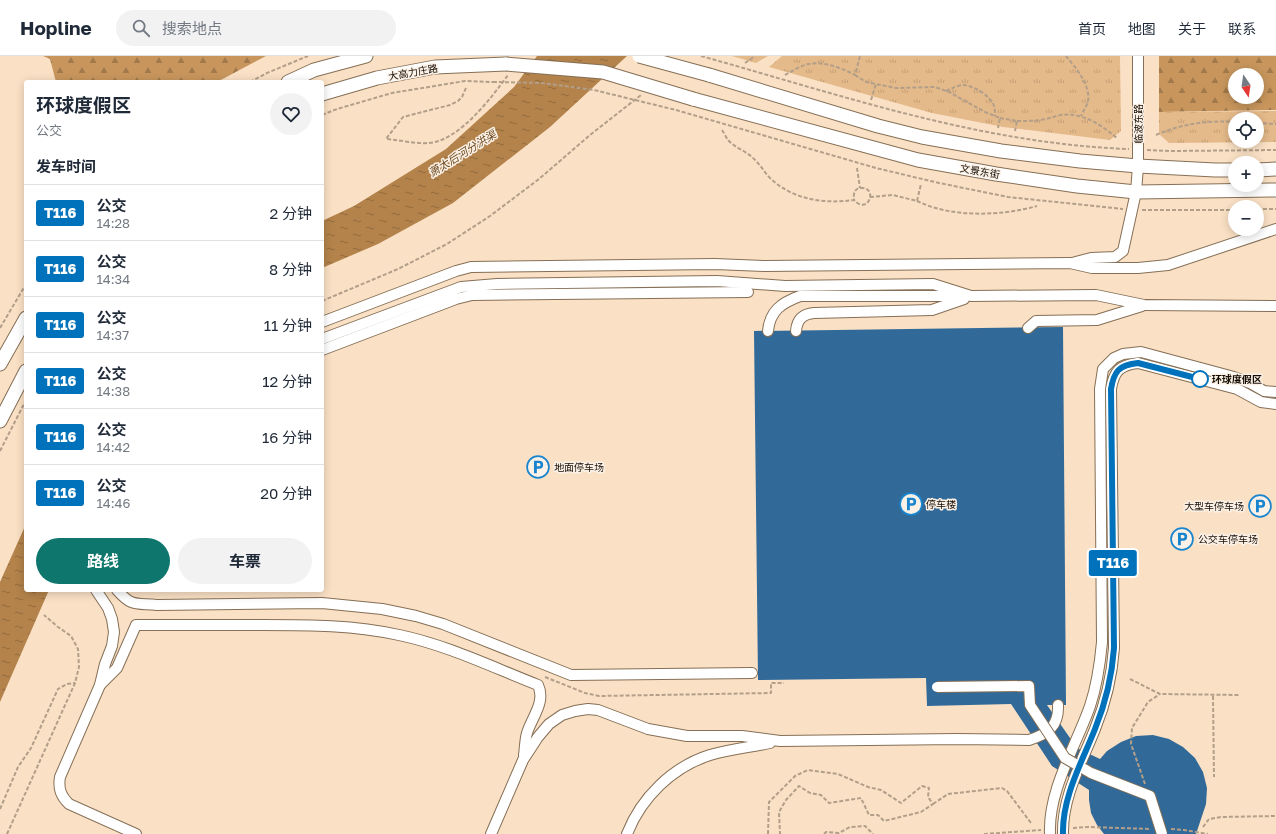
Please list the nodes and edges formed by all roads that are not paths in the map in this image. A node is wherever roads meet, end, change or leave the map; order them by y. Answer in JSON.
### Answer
{"nodes":[{"id":1,"x":366,"y":56,"type":"edge"},
{"id":2,"x":639,"y":56,"type":"edge"},
{"id":3,"x":1138,"y":56,"type":"edge"},
{"id":4,"x":467,"y":61,"type":"edge"},
{"id":5,"x":508,"y":68,"type":"joint"},
{"id":6,"x":292,"y":80,"type":"edge"},
{"id":7,"x":324,"y":93,"type":"edge"},
{"id":8,"x":1138,"y":166,"type":"junction"},
{"id":9,"x":1276,"y":169,"type":"edge"},
{"id":10,"x":1228,"y":170,"type":"edge"},
{"id":11,"x":1264,"y":170,"type":"edge"},
{"id":12,"x":1276,"y":190,"type":"edge"},
{"id":13,"x":1136,"y":192,"type":"junction"},
{"id":14,"x":1276,"y":229,"type":"edge"},
{"id":15,"x":1070,"y":263,"type":"junction"},
{"id":16,"x":748,"y":292,"type":"dead end"},
{"id":17,"x":972,"y":296,"type":"junction"},
{"id":18,"x":1144,"y":305,"type":"junction"},
{"id":19,"x":1276,"y":306,"type":"edge"},
{"id":20,"x":324,"y":321,"type":"edge"},
{"id":21,"x":24,"y":322,"type":"edge"},
{"id":22,"x":1028,"y":328,"type":"dead end"},
{"id":23,"x":768,"y":331,"type":"dead end"},
{"id":24,"x":796,"y":331,"type":"dead end"},
{"id":25,"x":324,"y":338,"type":"edge"},
{"id":26,"x":324,"y":349,"type":"edge"},
{"id":27,"x":0,"y":364,"type":"edge"},
{"id":28,"x":24,"y":375,"type":"edge"},
{"id":29,"x":1276,"y":392,"type":"edge"},
{"id":30,"x":1276,"y":404,"type":"edge"},
{"id":31,"x":0,"y":421,"type":"edge"},
{"id":32,"x":97,"y":592,"type":"edge"},
{"id":33,"x":119,"y":592,"type":"edge"},
{"id":34,"x":752,"y":673,"type":"dead end"},
{"id":35,"x":100,"y":685,"type":"junction"},
{"id":36,"x":937,"y":687,"type":"dead end"},
{"id":37,"x":1058,"y":705,"type":"dead end"},
{"id":38,"x":780,"y":741,"type":"junction"},
{"id":39,"x":523,"y":760,"type":"junction"},
{"id":40,"x":1063,"y":831,"type":"edge"},
{"id":41,"x":1162,"y":831,"type":"edge"},
{"id":42,"x":1050,"y":832,"type":"edge"},
{"id":43,"x":136,"y":834,"type":"edge"},
{"id":44,"x":491,"y":834,"type":"edge"},
{"id":45,"x":627,"y":834,"type":"edge"}],
"edges":[{"from":1,"to":6,"type":"main road"},
{"from":2,"to":8,"type":"main road","bridge":true},
{"from":3,"to":8,"type":"street","name":"临波东路"},
{"from":4,"to":5,"type":"main road","name":"大高力庄路"},
{"from":4,"to":7,"type":"main road","name":"大高力庄路"},
{"from":5,"to":13,"type":"main road","name":"文景东街","bridge":true},
{"from":8,"to":10,"type":"main road"},
{"from":8,"to":13,"type":"street","name":"临波东路"},
{"from":9,"to":11,"type":"main road"},
{"from":12,"to":13,"type":"main road","name":"文景东街"},
{"from":13,"to":15,"type":"street","name":"临波东路"},
{"from":14,"to":15,"type":"street"},
{"from":15,"to":20,"type":"street"},
{"from":16,"to":26,"type":"street"},
{"from":17,"to":18,"type":"street"},
{"from":17,"to":23,"type":"street"},
{"from":17,"to":24,"type":"street"},
{"from":17,"to":25,"type":"street"},
{"from":18,"to":19,"type":"street"},
{"from":18,"to":22,"type":"street"},
{"from":21,"to":27,"type":"main road"},
{"from":28,"to":31,"type":"main road"},
{"from":29,"to":42,"type":"street"},
{"from":30,"to":40,"type":"street"},
{"from":32,"to":35,"type":"street"},
{"from":33,"to":34,"type":"street"},
{"from":35,"to":39,"type":"street"},
{"from":35,"to":43,"type":"street"},
{"from":36,"to":41,"type":"street","bridge":true},
{"from":37,"to":38,"type":"street"},
{"from":38,"to":39,"type":"street"},
{"from":38,"to":45,"type":"street"},
{"from":39,"to":44,"type":"street"}]}
